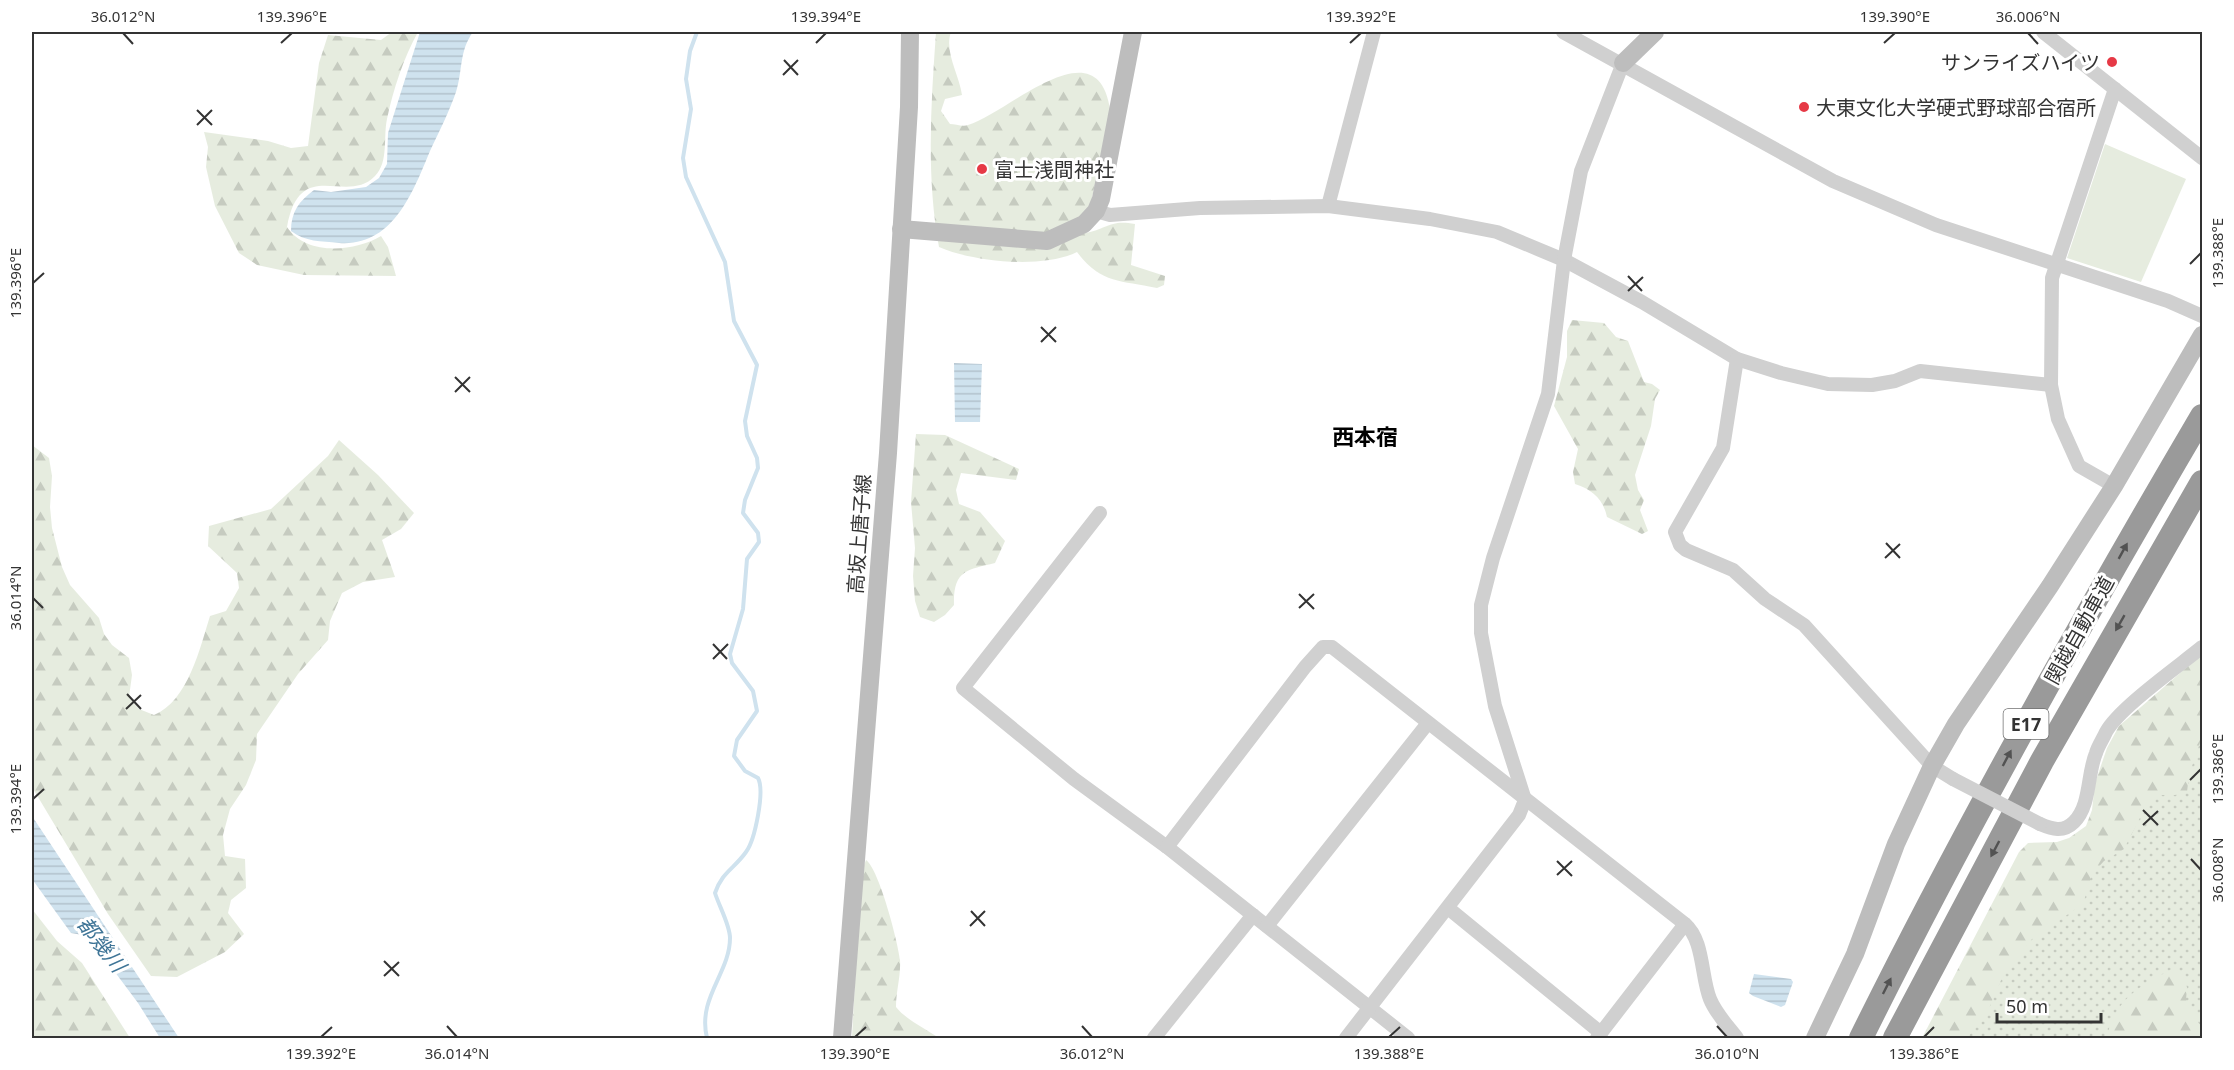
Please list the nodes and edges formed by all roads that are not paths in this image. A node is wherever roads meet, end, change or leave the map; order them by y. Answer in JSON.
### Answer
{"nodes":[{"id":1,"x":910,"y":32,"type":"edge"},
{"id":2,"x":1133,"y":32,"type":"edge"},
{"id":3,"x":1374,"y":32,"type":"edge"},
{"id":4,"x":1563,"y":32,"type":"edge"},
{"id":5,"x":1655,"y":32,"type":"edge"},
{"id":6,"x":2043,"y":32,"type":"edge"},
{"id":7,"x":1623,"y":63,"type":"junction"},
{"id":8,"x":2115,"y":89,"type":"junction"},
{"id":9,"x":2202,"y":158,"type":"edge"},
{"id":10,"x":1328,"y":206,"type":"junction"},
{"id":11,"x":1096,"y":211,"type":"junction"},
{"id":12,"x":901,"y":229,"type":"junction"},
{"id":13,"x":1564,"y":260,"type":"junction"},
{"id":14,"x":2057,"y":264,"type":"junction"},
{"id":15,"x":2202,"y":316,"type":"edge"},
{"id":16,"x":2202,"y":335,"type":"edge"},
{"id":17,"x":1737,"y":359,"type":"junction"},
{"id":18,"x":2051,"y":384,"type":"junction"},
{"id":19,"x":2202,"y":416,"type":"edge"},
{"id":20,"x":2202,"y":482,"type":"edge"},
{"id":21,"x":2114,"y":486,"type":"junction"},
{"id":22,"x":1100,"y":513,"type":"dead end"},
{"id":23,"x":2202,"y":646,"type":"edge"},
{"id":24,"x":1428,"y":723,"type":"junction"},
{"id":25,"x":1932,"y":766,"type":"junction"},
{"id":26,"x":1525,"y":800,"type":"junction"},
{"id":27,"x":1167,"y":847,"type":"junction"},
{"id":28,"x":1448,"y":908,"type":"junction"},
{"id":29,"x":1253,"y":915,"type":"junction"},
{"id":30,"x":1685,"y":924,"type":"junction"},
{"id":31,"x":1267,"y":926,"type":"junction"},
{"id":32,"x":1370,"y":1009,"type":"junction"},
{"id":33,"x":1599,"y":1036,"type":"edge"},
{"id":34,"x":842,"y":1038,"type":"edge"},
{"id":35,"x":1154,"y":1038,"type":"edge"},
{"id":36,"x":1346,"y":1038,"type":"edge"},
{"id":37,"x":1408,"y":1038,"type":"edge"},
{"id":38,"x":1737,"y":1038,"type":"edge"},
{"id":39,"x":1815,"y":1038,"type":"edge"},
{"id":40,"x":1862,"y":1038,"type":"edge"},
{"id":41,"x":1895,"y":1038,"type":"edge"}],
"edges":[{"from":1,"to":12,"type":"street","name":"高坂上唐子線"},
{"from":2,"to":11,"type":"street"},
{"from":3,"to":10,"type":"street"},
{"from":4,"to":7,"type":"street"},
{"from":5,"to":7,"type":"street"},
{"from":6,"to":8,"type":"street"},
{"from":7,"to":13,"type":"street"},
{"from":7,"to":14,"type":"street"},
{"from":8,"to":9,"type":"street"},
{"from":8,"to":14,"type":"street"},
{"from":10,"to":11,"type":"street"},
{"from":10,"to":13,"type":"street"},
{"from":11,"to":12,"type":"street"},
{"from":12,"to":34,"type":"street","name":"高坂上唐子線"},
{"from":13,"to":17,"type":"street"},
{"from":13,"to":26,"type":"street"},
{"from":14,"to":15,"type":"street"},
{"from":14,"to":18,"type":"street"},
{"from":16,"to":21,"type":"street"},
{"from":17,"to":18,"type":"street"},
{"from":17,"to":25,"type":"street"},
{"from":18,"to":21,"type":"street"},
{"from":40,"to":19,"type":"highway","name":"関越自動車道","number":"E17","one_way":true},
{"from":20,"to":41,"type":"highway","name":"関越自動車道","number":"E17","one_way":true},
{"from":21,"to":25,"type":"street"},
{"from":22,"to":27,"type":"street"},
{"from":23,"to":25,"type":"street","bridge":true},
{"from":24,"to":26,"type":"street"},
{"from":24,"to":27,"type":"street"},
{"from":24,"to":31,"type":"street"},
{"from":25,"to":39,"type":"street"},
{"from":26,"to":28,"type":"street"},
{"from":26,"to":30,"type":"street"},
{"from":27,"to":29,"type":"street"},
{"from":28,"to":32,"type":"street"},
{"from":28,"to":33,"type":"street"},
{"from":29,"to":31,"type":"street"},
{"from":29,"to":35,"type":"street"},
{"from":30,"to":33,"type":"street"},
{"from":30,"to":38,"type":"street"},
{"from":31,"to":32,"type":"street"},
{"from":32,"to":36,"type":"street"},
{"from":32,"to":37,"type":"street"}]}
